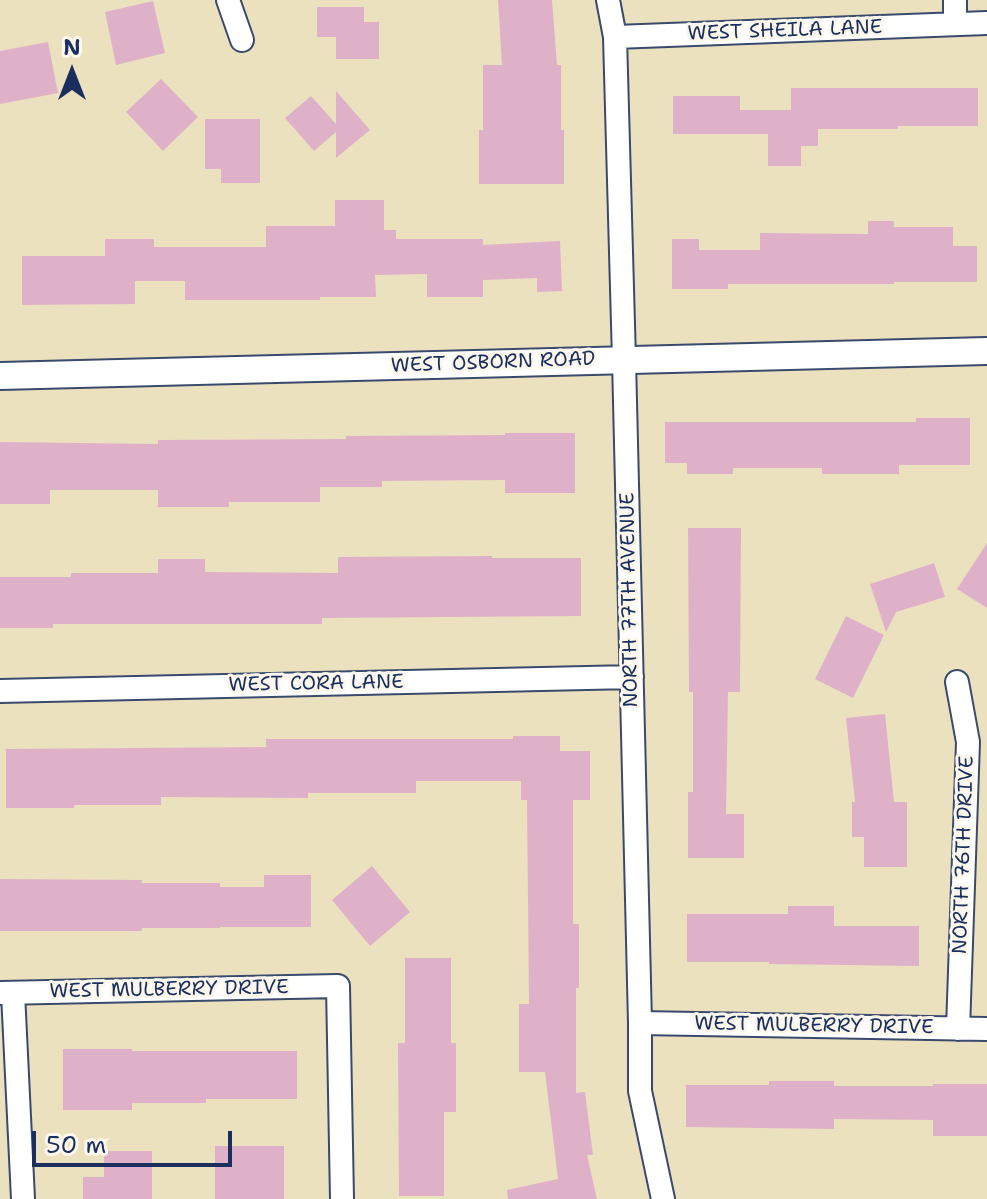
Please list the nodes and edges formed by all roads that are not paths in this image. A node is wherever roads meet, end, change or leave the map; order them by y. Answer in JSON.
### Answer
{"nodes":[{"id":1,"x":228,"y":0,"type":"edge"},
{"id":2,"x":608,"y":0,"type":"edge"},
{"id":3,"x":955,"y":0,"type":"edge"},
{"id":4,"x":987,"y":23,"type":"edge"},
{"id":5,"x":955,"y":24,"type":"junction"},
{"id":6,"x":615,"y":37,"type":"junction"},
{"id":7,"x":242,"y":40,"type":"dead end"},
{"id":8,"x":987,"y":351,"type":"edge"},
{"id":9,"x":624,"y":360,"type":"junction"},
{"id":10,"x":0,"y":376,"type":"edge"},
{"id":11,"x":632,"y":677,"type":"junction"},
{"id":12,"x":957,"y":682,"type":"dead end"},
{"id":13,"x":0,"y":691,"type":"edge"},
{"id":14,"x":7,"y":993,"type":"edge"},
{"id":15,"x":640,"y":1023,"type":"junction"},
{"id":16,"x":958,"y":1029,"type":"junction"},
{"id":17,"x":987,"y":1029,"type":"edge"},
{"id":18,"x":23,"y":1199,"type":"edge"},
{"id":19,"x":342,"y":1199,"type":"edge"},
{"id":20,"x":663,"y":1199,"type":"edge"}],
"edges":[{"from":1,"to":7,"type":"street"},
{"from":2,"to":6,"type":"street","name":"NORTH 77TH AVENUE"},
{"from":3,"to":5,"type":"street"},
{"from":4,"to":5,"type":"street","name":"WEST SHEILA LANE"},
{"from":5,"to":6,"type":"street","name":"WEST SHEILA LANE"},
{"from":6,"to":9,"type":"street","name":"NORTH 77TH AVENUE"},
{"from":8,"to":9,"type":"street","name":"WEST OSBORN ROAD"},
{"from":9,"to":10,"type":"street","name":"WEST OSBORN ROAD"},
{"from":9,"to":11,"type":"street","name":"NORTH 77TH AVENUE"},
{"from":11,"to":13,"type":"street","name":"WEST CORA LANE"},
{"from":11,"to":15,"type":"street","name":"NORTH 77TH AVENUE"},
{"from":12,"to":16,"type":"street","name":"NORTH 76TH DRIVE"},
{"from":14,"to":18,"type":"street"},
{"from":14,"to":19,"type":"street","name":"WEST MULBERRY DRIVE"},
{"from":15,"to":16,"type":"street","name":"WEST MULBERRY DRIVE"},
{"from":15,"to":20,"type":"street","name":"NORTH 77TH AVENUE"},
{"from":16,"to":17,"type":"street","name":"WEST MULBERRY DRIVE"}]}
